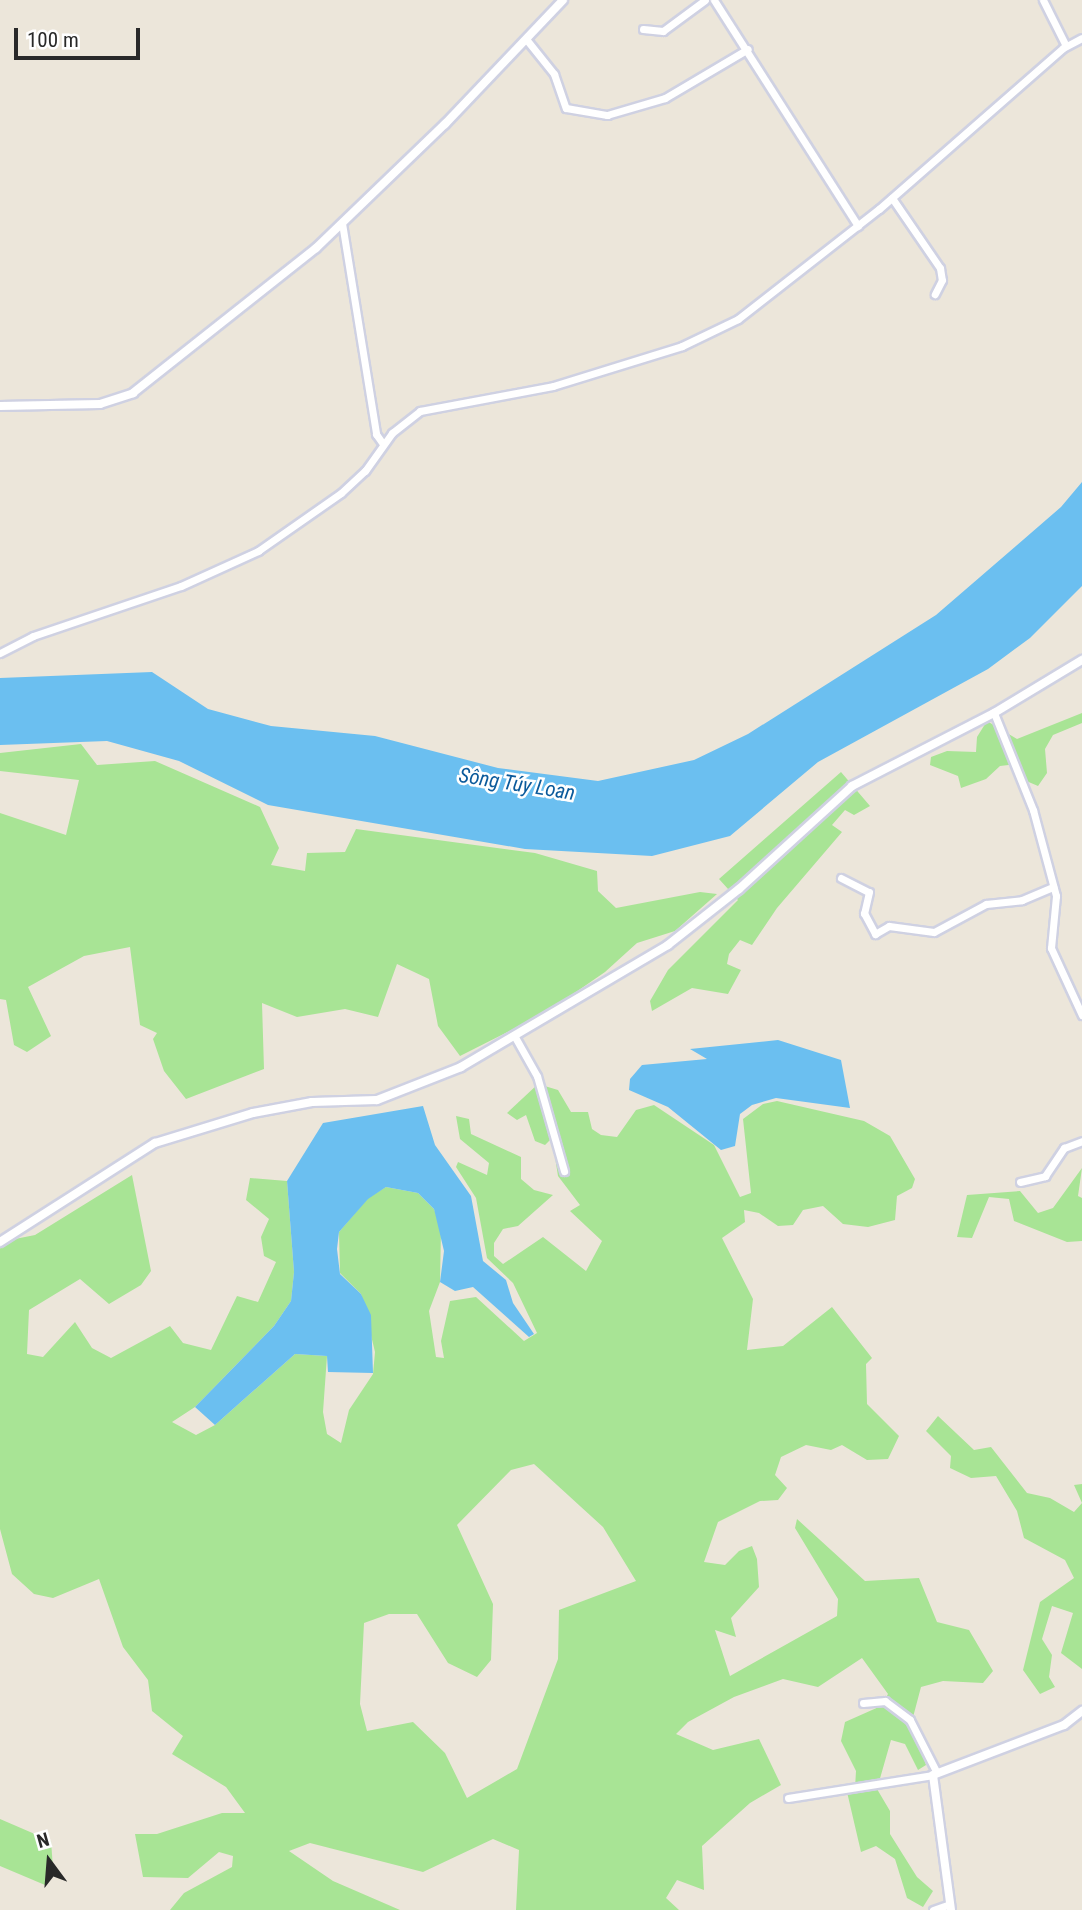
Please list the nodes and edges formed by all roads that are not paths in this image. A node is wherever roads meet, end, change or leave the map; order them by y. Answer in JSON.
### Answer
{"nodes":[{"id":1,"x":563,"y":0,"type":"edge"},
{"id":2,"x":705,"y":0,"type":"edge"},
{"id":3,"x":714,"y":0,"type":"edge"},
{"id":4,"x":1044,"y":0,"type":"edge"},
{"id":5,"x":643,"y":29,"type":"dead end"},
{"id":6,"x":526,"y":38,"type":"junction"},
{"id":7,"x":1082,"y":38,"type":"edge"},
{"id":8,"x":1066,"y":46,"type":"junction"},
{"id":9,"x":748,"y":49,"type":"junction"},
{"id":10,"x":892,"y":198,"type":"junction"},
{"id":11,"x":342,"y":223,"type":"junction"},
{"id":12,"x":858,"y":226,"type":"junction"},
{"id":13,"x":935,"y":294,"type":"dead end"},
{"id":14,"x":0,"y":406,"type":"edge"},
{"id":15,"x":383,"y":444,"type":"junction"},
{"id":16,"x":0,"y":653,"type":"edge"},
{"id":17,"x":1082,"y":660,"type":"edge"},
{"id":18,"x":994,"y":713,"type":"junction"},
{"id":19,"x":841,"y":878,"type":"dead end"},
{"id":20,"x":1053,"y":887,"type":"junction"},
{"id":21,"x":1082,"y":1015,"type":"edge"},
{"id":22,"x":514,"y":1037,"type":"junction"},
{"id":23,"x":1082,"y":1142,"type":"edge"},
{"id":24,"x":564,"y":1171,"type":"dead end"},
{"id":25,"x":1020,"y":1182,"type":"dead end"},
{"id":26,"x":11,"y":1234,"type":"junction"},
{"id":27,"x":0,"y":1237,"type":"edge"},
{"id":28,"x":0,"y":1242,"type":"edge"},
{"id":29,"x":863,"y":1703,"type":"dead end"},
{"id":30,"x":1082,"y":1711,"type":"edge"},
{"id":31,"x":935,"y":1774,"type":"junction"},
{"id":32,"x":788,"y":1798,"type":"dead end"},
{"id":33,"x":950,"y":1907,"type":"edge"},
{"id":34,"x":933,"y":1910,"type":"edge"}],
"edges":[{"from":1,"to":6,"type":"street"},
{"from":2,"to":5,"type":"street"},
{"from":3,"to":9,"type":"street"},
{"from":4,"to":8,"type":"street"},
{"from":6,"to":9,"type":"street"},
{"from":6,"to":11,"type":"street"},
{"from":7,"to":8,"type":"street"},
{"from":8,"to":10,"type":"street"},
{"from":9,"to":12,"type":"street"},
{"from":10,"to":12,"type":"street"},
{"from":10,"to":13,"type":"street"},
{"from":11,"to":14,"type":"street"},
{"from":11,"to":15,"type":"street"},
{"from":12,"to":15,"type":"street"},
{"from":15,"to":16,"type":"street"},
{"from":17,"to":18,"type":"street"},
{"from":18,"to":20,"type":"street"},
{"from":18,"to":22,"type":"street"},
{"from":19,"to":20,"type":"street"},
{"from":20,"to":21,"type":"street"},
{"from":22,"to":24,"type":"street"},
{"from":22,"to":26,"type":"street"},
{"from":23,"to":25,"type":"street"},
{"from":26,"to":27,"type":"street"},
{"from":26,"to":28,"type":"street"},
{"from":29,"to":31,"type":"street"},
{"from":30,"to":31,"type":"street"},
{"from":31,"to":32,"type":"street"},
{"from":31,"to":33,"type":"street"},
{"from":33,"to":34,"type":"street"}]}
